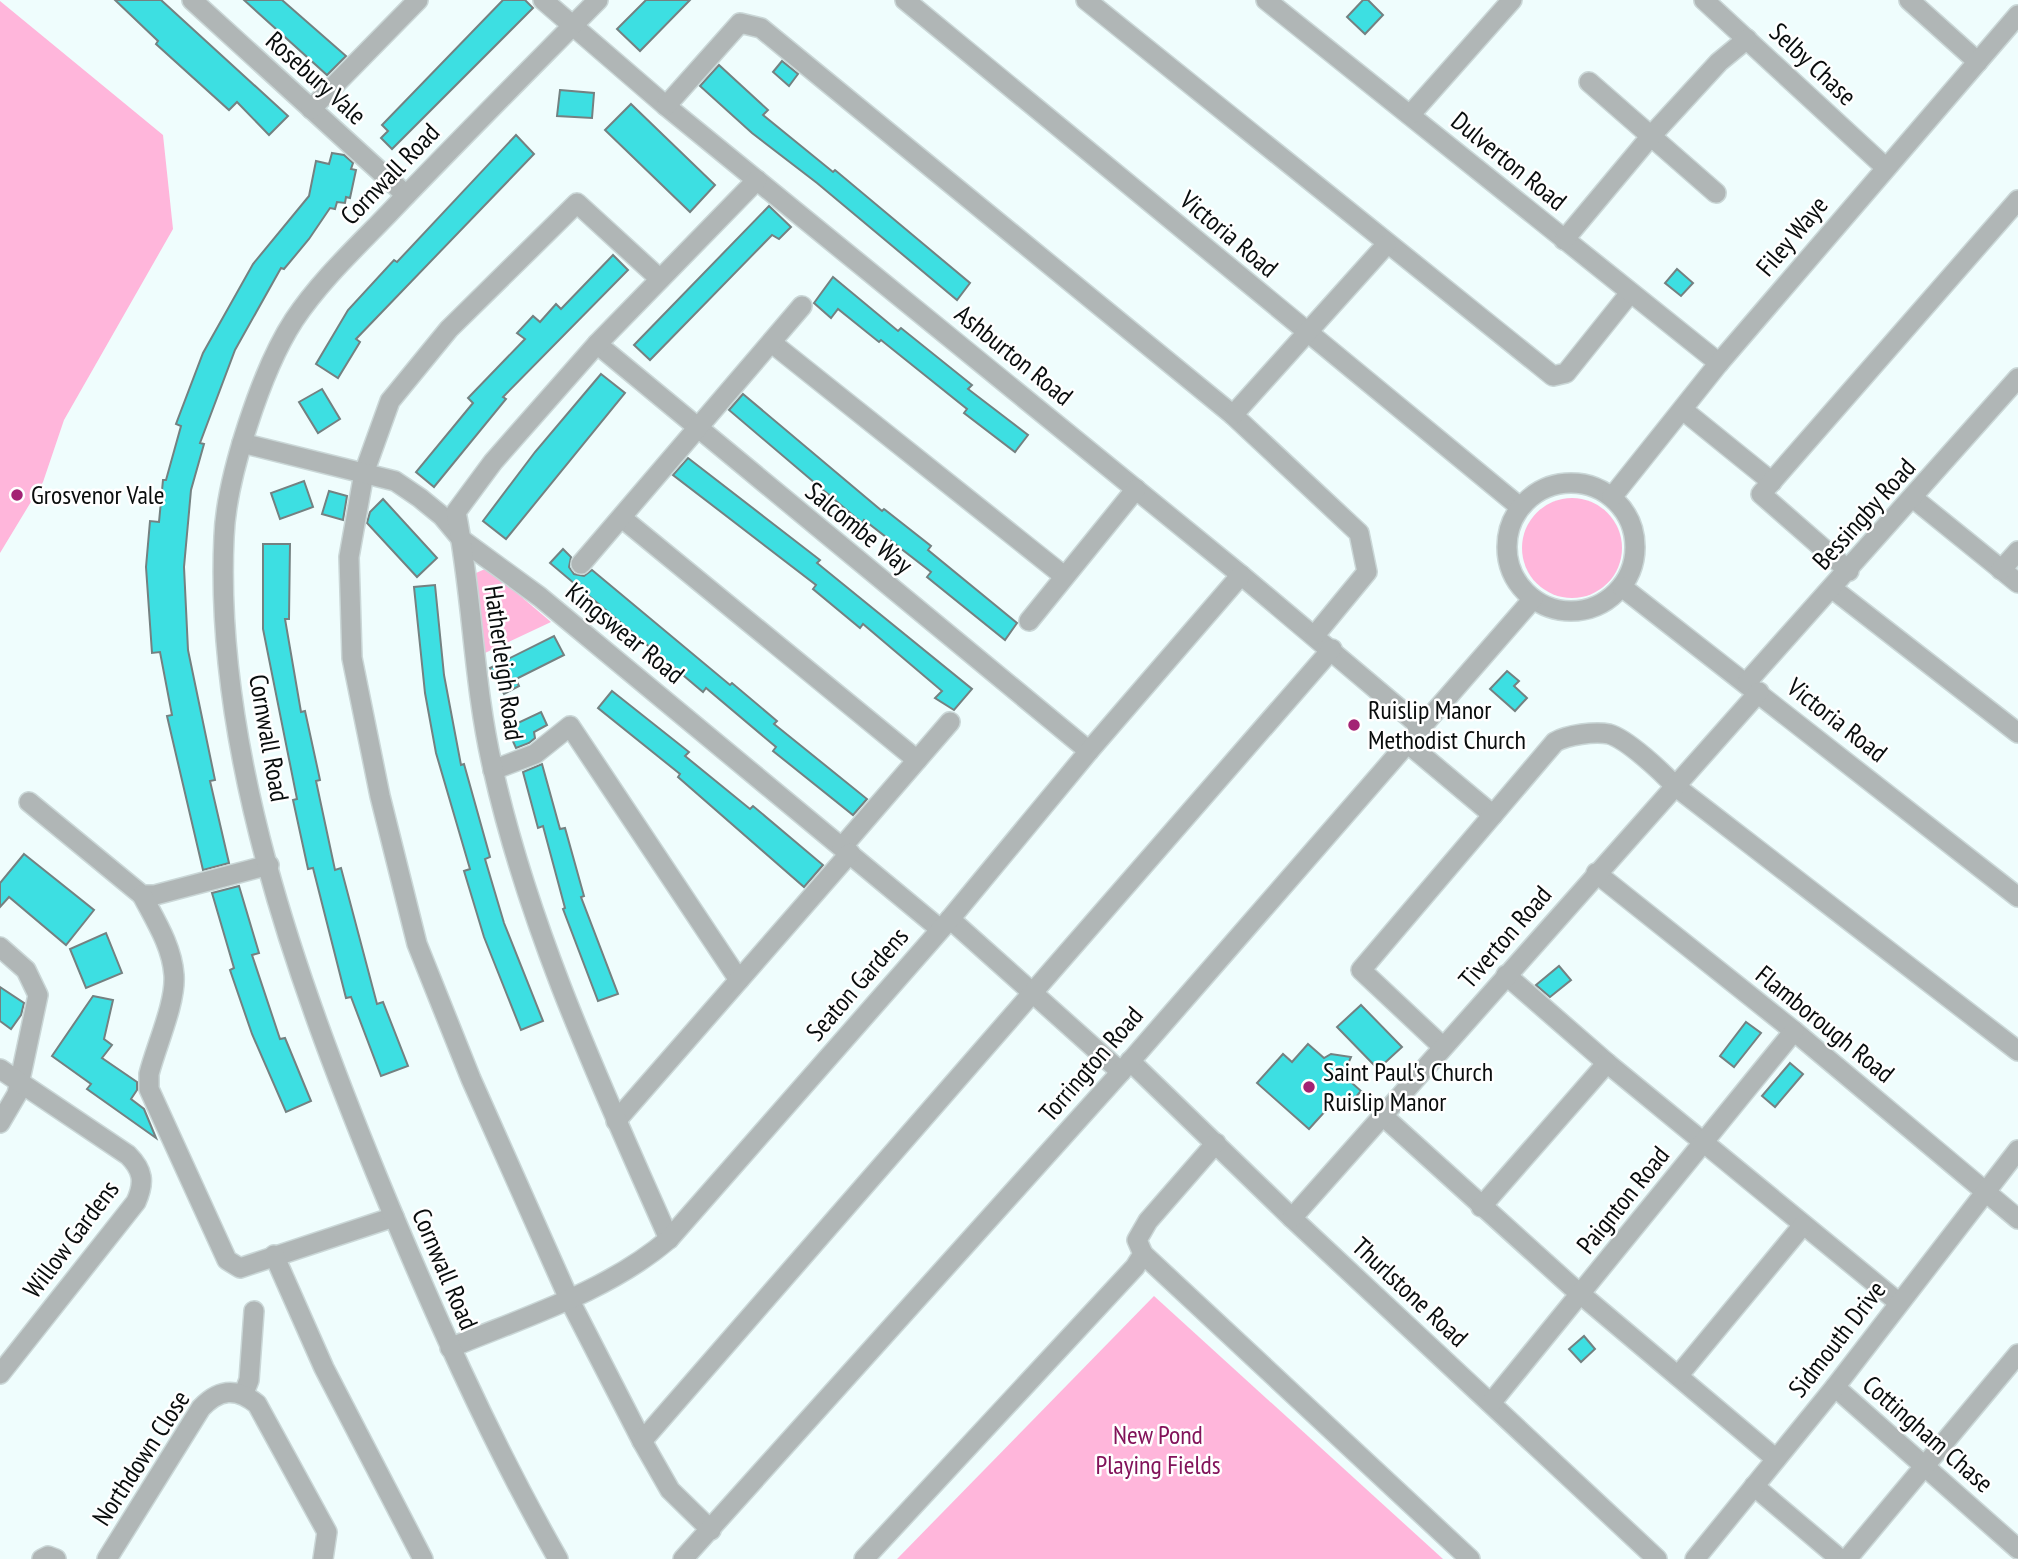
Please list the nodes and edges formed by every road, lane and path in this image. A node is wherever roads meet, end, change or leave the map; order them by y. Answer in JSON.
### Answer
{"nodes":[{"id":1,"x":192,"y":0,"type":"edge"},
{"id":2,"x":418,"y":0,"type":"edge"},
{"id":3,"x":542,"y":0,"type":"edge"},
{"id":4,"x":598,"y":0,"type":"edge"},
{"id":5,"x":905,"y":0,"type":"edge"},
{"id":6,"x":1086,"y":0,"type":"edge"},
{"id":7,"x":1266,"y":0,"type":"edge"},
{"id":8,"x":1512,"y":0,"type":"edge"},
{"id":9,"x":1704,"y":0,"type":"edge"},
{"id":10,"x":1909,"y":0,"type":"edge"},
{"id":11,"x":2018,"y":15,"type":"edge"},
{"id":12,"x":572,"y":27,"type":"junction"},
{"id":13,"x":1747,"y":39,"type":"junction"},
{"id":14,"x":1978,"y":62,"type":"junction"},
{"id":15,"x":1589,"y":82,"type":"dead end"},
{"id":16,"x":666,"y":106,"type":"junction"},
{"id":17,"x":312,"y":109,"type":"junction"},
{"id":18,"x":1410,"y":115,"type":"junction"},
{"id":19,"x":1651,"y":136,"type":"junction"},
{"id":20,"x":1885,"y":167,"type":"junction"},
{"id":21,"x":757,"y":180,"type":"junction"},
{"id":22,"x":1716,"y":193,"type":"dead end"},
{"id":23,"x":406,"y":195,"type":"junction"},
{"id":24,"x":2018,"y":200,"type":"edge"},
{"id":25,"x":1564,"y":240,"type":"junction"},
{"id":26,"x":1386,"y":245,"type":"junction"},
{"id":27,"x":660,"y":279,"type":"junction"},
{"id":28,"x":1630,"y":293,"type":"junction"},
{"id":29,"x":802,"y":306,"type":"dead end"},
{"id":30,"x":1305,"y":332,"type":"junction"},
{"id":31,"x":772,"y":343,"type":"junction"},
{"id":32,"x":597,"y":344,"type":"junction"},
{"id":33,"x":1719,"y":363,"type":"junction"},
{"id":34,"x":2018,"y":378,"type":"edge"},
{"id":35,"x":1683,"y":410,"type":"junction"},
{"id":36,"x":1233,"y":415,"type":"junction"},
{"id":37,"x":696,"y":428,"type":"junction"},
{"id":38,"x":242,"y":443,"type":"junction"},
{"id":39,"x":364,"y":474,"type":"junction"},
{"id":40,"x":1772,"y":482,"type":"junction"},
{"id":41,"x":1136,"y":489,"type":"junction"},
{"id":42,"x":1612,"y":497,"type":"junction"},
{"id":43,"x":1913,"y":498,"type":"junction"},
{"id":44,"x":1520,"y":508,"type":"junction"},
{"id":45,"x":622,"y":518,"type":"junction"},
{"id":46,"x":462,"y":540,"type":"junction"},
{"id":47,"x":2018,"y":551,"type":"edge"},
{"id":48,"x":581,"y":564,"type":"dead end"},
{"id":49,"x":2001,"y":570,"type":"junction"},
{"id":50,"x":1849,"y":571,"type":"junction"},
{"id":51,"x":1241,"y":575,"type":"junction"},
{"id":52,"x":1064,"y":576,"type":"junction"},
{"id":53,"x":2018,"y":583,"type":"edge"},
{"id":54,"x":1622,"y":586,"type":"junction"},
{"id":55,"x":1833,"y":589,"type":"junction"},
{"id":56,"x":1533,"y":599,"type":"junction"},
{"id":57,"x":1030,"y":621,"type":"dead end"},
{"id":58,"x":1315,"y":635,"type":"junction"},
{"id":59,"x":1332,"y":649,"type":"junction"},
{"id":60,"x":1753,"y":687,"type":"junction"},
{"id":61,"x":950,"y":722,"type":"dead end"},
{"id":62,"x":1420,"y":726,"type":"junction"},
{"id":63,"x":2018,"y":733,"type":"edge"},
{"id":64,"x":1406,"y":742,"type":"junction"},
{"id":65,"x":1089,"y":751,"type":"junction"},
{"id":66,"x":917,"y":760,"type":"junction"},
{"id":67,"x":493,"y":770,"type":"junction"},
{"id":68,"x":1675,"y":786,"type":"junction"},
{"id":69,"x":29,"y":802,"type":"dead end"},
{"id":70,"x":1493,"y":815,"type":"junction"},
{"id":71,"x":846,"y":850,"type":"junction"},
{"id":72,"x":269,"y":865,"type":"junction"},
{"id":73,"x":1596,"y":873,"type":"junction"},
{"id":74,"x":142,"y":895,"type":"junction"},
{"id":75,"x":2018,"y":897,"type":"edge"},
{"id":76,"x":945,"y":924,"type":"junction"},
{"id":77,"x":0,"y":947,"type":"edge"},
{"id":78,"x":1506,"y":975,"type":"junction"},
{"id":79,"x":739,"y":980,"type":"junction"},
{"id":80,"x":1033,"y":993,"type":"junction"},
{"id":81,"x":1794,"y":1031,"type":"junction"},
{"id":82,"x":1443,"y":1047,"type":"junction"},
{"id":83,"x":2018,"y":1051,"type":"edge"},
{"id":84,"x":1606,"y":1063,"type":"junction"},
{"id":85,"x":1125,"y":1066,"type":"junction"},
{"id":86,"x":0,"y":1069,"type":"edge"},
{"id":87,"x":20,"y":1082,"type":"junction"},
{"id":88,"x":1382,"y":1116,"type":"junction"},
{"id":89,"x":616,"y":1121,"type":"junction"},
{"id":90,"x":0,"y":1123,"type":"edge"},
{"id":91,"x":1216,"y":1143,"type":"junction"},
{"id":92,"x":1704,"y":1143,"type":"junction"},
{"id":93,"x":2018,"y":1150,"type":"edge"},
{"id":94,"x":1986,"y":1191,"type":"junction"},
{"id":95,"x":1481,"y":1207,"type":"junction"},
{"id":96,"x":394,"y":1217,"type":"junction"},
{"id":97,"x":1292,"y":1218,"type":"junction"},
{"id":98,"x":2018,"y":1219,"type":"edge"},
{"id":99,"x":1803,"y":1225,"type":"junction"},
{"id":100,"x":669,"y":1239,"type":"junction"},
{"id":101,"x":1143,"y":1254,"type":"junction"},
{"id":102,"x":274,"y":1255,"type":"junction"},
{"id":103,"x":1580,"y":1293,"type":"junction"},
{"id":104,"x":569,"y":1299,"type":"junction"},
{"id":105,"x":1898,"y":1301,"type":"junction"},
{"id":106,"x":254,"y":1311,"type":"dead end"},
{"id":107,"x":450,"y":1348,"type":"junction"},
{"id":108,"x":2018,"y":1354,"type":"edge"},
{"id":109,"x":0,"y":1374,"type":"edge"},
{"id":110,"x":1678,"y":1376,"type":"junction"},
{"id":111,"x":2012,"y":1376,"type":"edge"},
{"id":112,"x":1835,"y":1387,"type":"junction"},
{"id":113,"x":244,"y":1393,"type":"junction"},
{"id":114,"x":1490,"y":1403,"type":"junction"},
{"id":115,"x":642,"y":1441,"type":"junction"},
{"id":116,"x":1776,"y":1458,"type":"junction"},
{"id":117,"x":1926,"y":1467,"type":"junction"},
{"id":118,"x":1754,"y":1486,"type":"junction"},
{"id":119,"x":711,"y":1530,"type":"junction"},
{"id":120,"x":2018,"y":1549,"type":"edge"},
{"id":121,"x":42,"y":1559,"type":"edge"},
{"id":122,"x":56,"y":1559,"type":"edge"},
{"id":123,"x":107,"y":1559,"type":"edge"},
{"id":124,"x":323,"y":1559,"type":"edge"},
{"id":125,"x":423,"y":1559,"type":"edge"},
{"id":126,"x":558,"y":1559,"type":"edge"},
{"id":127,"x":683,"y":1559,"type":"edge"},
{"id":128,"x":864,"y":1559,"type":"edge"},
{"id":129,"x":1470,"y":1559,"type":"edge"},
{"id":130,"x":1657,"y":1559,"type":"edge"},
{"id":131,"x":1695,"y":1559,"type":"edge"},
{"id":132,"x":1840,"y":1559,"type":"edge"},
{"id":133,"x":1847,"y":1559,"type":"edge"}],
"edges":[{"from":1,"to":17,"type":"street","name":"Rosebury Vale"},
{"from":2,"to":17,"type":"street"},
{"from":3,"to":12,"type":"street","name":"Ashburton Road"},
{"from":4,"to":12,"type":"street","name":"Cornwall Road"},
{"from":5,"to":30,"type":"street","name":"Victoria Road"},
{"from":6,"to":26,"type":"street"},
{"from":7,"to":18,"type":"street","name":"Dulverton Road"},
{"from":8,"to":18,"type":"street"},
{"from":9,"to":13,"type":"street","name":"Selby Chase"},
{"from":10,"to":14,"type":"street"},
{"from":11,"to":14,"type":"street","name":"Filey Waye"},
{"from":12,"to":16,"type":"street","name":"Ashburton Road"},
{"from":12,"to":23,"type":"street","name":"Cornwall Road"},
{"from":13,"to":19,"type":"street"},
{"from":13,"to":20,"type":"street","name":"Selby Chase"},
{"from":14,"to":20,"type":"street","name":"Filey Waye"},
{"from":15,"to":19,"type":"street"},
{"from":16,"to":21,"type":"street","name":"Ashburton Road"},
{"from":16,"to":36,"type":"street"},
{"from":17,"to":23,"type":"street","name":"Rosebury Vale"},
{"from":18,"to":25,"type":"street","name":"Dulverton Road"},
{"from":19,"to":22,"type":"street"},
{"from":19,"to":25,"type":"street"},
{"from":20,"to":33,"type":"street","name":"Filey Waye"},
{"from":21,"to":27,"type":"street","name":"Hatherleigh Road"},
{"from":21,"to":41,"type":"street","name":"Ashburton Road"},
{"from":23,"to":38,"type":"street","name":"Cornwall Road"},
{"from":24,"to":40,"type":"street"},
{"from":25,"to":28,"type":"street","name":"Dulverton Road"},
{"from":26,"to":28,"type":"street"},
{"from":26,"to":30,"type":"street"},
{"from":27,"to":32,"type":"street","name":"Hatherleigh Road"},
{"from":27,"to":39,"type":"street"},
{"from":28,"to":33,"type":"street","name":"Dulverton Road"},
{"from":29,"to":31,"type":"street"},
{"from":30,"to":36,"type":"street"},
{"from":30,"to":44,"type":"street","name":"Victoria Road"},
{"from":31,"to":37,"type":"street"},
{"from":31,"to":52,"type":"street"},
{"from":32,"to":37,"type":"street","name":"Salcombe Way"},
{"from":32,"to":46,"type":"street","name":"Hatherleigh Road"},
{"from":33,"to":35,"type":"street","name":"Filey Waye"},
{"from":34,"to":43,"type":"street","name":"Bessingby Road"},
{"from":35,"to":40,"type":"street"},
{"from":35,"to":42,"type":"street","name":"Filey Waye"},
{"from":36,"to":58,"type":"street"},
{"from":37,"to":45,"type":"street"},
{"from":37,"to":65,"type":"street","name":"Salcombe Way"},
{"from":38,"to":39,"type":"street","name":"Kingswear Road"},
{"from":38,"to":72,"type":"street","name":"Cornwall Road"},
{"from":39,"to":46,"type":"street","name":"Kingswear Road"},
{"from":39,"to":104,"type":"street"},
{"from":40,"to":50,"type":"street"},
{"from":41,"to":51,"type":"street","name":"Ashburton Road"},
{"from":41,"to":52,"type":"street"},
{"from":42,"to":44,"type":"street"},
{"from":42,"to":54,"type":"street"},
{"from":43,"to":49,"type":"street"},
{"from":43,"to":50,"type":"street","name":"Bessingby Road"},
{"from":44,"to":56,"type":"street"},
{"from":45,"to":48,"type":"street"},
{"from":45,"to":66,"type":"street"},
{"from":46,"to":67,"type":"street","name":"Hatherleigh Road"},
{"from":46,"to":71,"type":"street","name":"Kingswear Road"},
{"from":47,"to":49,"type":"street"},
{"from":49,"to":53,"type":"street"},
{"from":50,"to":55,"type":"street","name":"Bessingby Road"},
{"from":51,"to":58,"type":"street","name":"Ashburton Road"},
{"from":51,"to":65,"type":"street","name":"Seaton Gardens"},
{"from":52,"to":57,"type":"street"},
{"from":54,"to":56,"type":"street"},
{"from":54,"to":60,"type":"street","name":"Victoria Road"},
{"from":55,"to":60,"type":"street","name":"Bessingby Road"},
{"from":55,"to":63,"type":"street"},
{"from":56,"to":62,"type":"street","name":"Torrington Road"},
{"from":58,"to":59,"type":"street","name":"Ashburton Road"},
{"from":59,"to":62,"type":"street","name":"Ashburton Road"},
{"from":59,"to":80,"type":"street"},
{"from":60,"to":68,"type":"street","name":"Tiverton Road"},
{"from":60,"to":75,"type":"street","name":"Victoria Road"},
{"from":61,"to":66,"type":"street"},
{"from":62,"to":64,"type":"street","name":"Torrington Road"},
{"from":64,"to":70,"type":"street"},
{"from":64,"to":85,"type":"street","name":"Torrington Road"},
{"from":65,"to":76,"type":"street","name":"Seaton Gardens"},
{"from":66,"to":71,"type":"street"},
{"from":67,"to":79,"type":"street"},
{"from":67,"to":89,"type":"street","name":"Hatherleigh Road"},
{"from":68,"to":70,"type":"street"},
{"from":68,"to":73,"type":"street","name":"Tiverton Road"},
{"from":68,"to":83,"type":"street"},
{"from":69,"to":74,"type":"street"},
{"from":70,"to":82,"type":"street"},
{"from":71,"to":76,"type":"street","name":"Kingswear Road"},
{"from":71,"to":79,"type":"street"},
{"from":72,"to":74,"type":"street"},
{"from":72,"to":96,"type":"street","name":"Cornwall Road"},
{"from":73,"to":78,"type":"street","name":"Tiverton Road"},
{"from":73,"to":81,"type":"street","name":"Flamborough Road"},
{"from":74,"to":102,"type":"street"},
{"from":76,"to":80,"type":"street","name":"Kingswear Road"},
{"from":76,"to":100,"type":"street","name":"Seaton Gardens"},
{"from":77,"to":87,"type":"street"},
{"from":78,"to":82,"type":"street","name":"Tiverton Road"},
{"from":78,"to":84,"type":"street"},
{"from":79,"to":89,"type":"street"},
{"from":80,"to":85,"type":"street","name":"Thurlstone Road"},
{"from":80,"to":115,"type":"street"},
{"from":81,"to":92,"type":"street","name":"Paignton Road"},
{"from":81,"to":94,"type":"street","name":"Flamborough Road"},
{"from":82,"to":88,"type":"street","name":"Tiverton Road"},
{"from":84,"to":92,"type":"street"},
{"from":84,"to":95,"type":"street"},
{"from":85,"to":91,"type":"street","name":"Thurlstone Road"},
{"from":85,"to":119,"type":"street","name":"Torrington Road"},
{"from":86,"to":87,"type":"street","name":"Willow Gardens"},
{"from":87,"to":90,"type":"street"},
{"from":87,"to":109,"type":"street","name":"Willow Gardens"},
{"from":88,"to":95,"type":"street"},
{"from":88,"to":97,"type":"street","name":"Tiverton Road"},
{"from":89,"to":100,"type":"street","name":"Hatherleigh Road"},
{"from":91,"to":97,"type":"street","name":"Thurlstone Road"},
{"from":91,"to":101,"type":"street"},
{"from":92,"to":99,"type":"street"},
{"from":92,"to":103,"type":"street","name":"Paignton Road"},
{"from":93,"to":94,"type":"street","name":"Sidmouth Drive"},
{"from":94,"to":98,"type":"street","name":"Flamborough Road"},
{"from":94,"to":105,"type":"street","name":"Sidmouth Drive"},
{"from":95,"to":103,"type":"street"},
{"from":96,"to":102,"type":"street"},
{"from":96,"to":107,"type":"street","name":"Cornwall Road"},
{"from":97,"to":114,"type":"street","name":"Thurlstone Road"},
{"from":99,"to":105,"type":"street"},
{"from":99,"to":110,"type":"street"},
{"from":100,"to":104,"type":"street","name":"Seaton Gardens"},
{"from":101,"to":128,"type":"street"},
{"from":101,"to":129,"type":"street"},
{"from":102,"to":125,"type":"street"},
{"from":103,"to":110,"type":"street"},
{"from":103,"to":114,"type":"street","name":"Paignton Road"},
{"from":104,"to":107,"type":"street","name":"Seaton Gardens"},
{"from":104,"to":115,"type":"street"},
{"from":105,"to":112,"type":"street","name":"Sidmouth Drive"},
{"from":106,"to":113,"type":"street"},
{"from":107,"to":126,"type":"street","name":"Cornwall Road"},
{"from":108,"to":111,"type":"street"},
{"from":110,"to":116,"type":"street"},
{"from":111,"to":117,"type":"street"},
{"from":112,"to":116,"type":"street","name":"Sidmouth Drive"},
{"from":112,"to":117,"type":"street","name":"Cottingham Chase"},
{"from":113,"to":123,"type":"street","name":"Northdown Close"},
{"from":113,"to":124,"type":"street"},
{"from":114,"to":130,"type":"street","name":"Thurlstone Road"},
{"from":115,"to":119,"type":"street"},
{"from":116,"to":118,"type":"street","name":"Sidmouth Drive"},
{"from":117,"to":120,"type":"street","name":"Cottingham Chase"},
{"from":117,"to":133,"type":"street"},
{"from":118,"to":131,"type":"street","name":"Sidmouth Drive"},
{"from":118,"to":132,"type":"street"},
{"from":119,"to":127,"type":"street","name":"Torrington Road"},
{"from":121,"to":122,"type":"street"}]}
